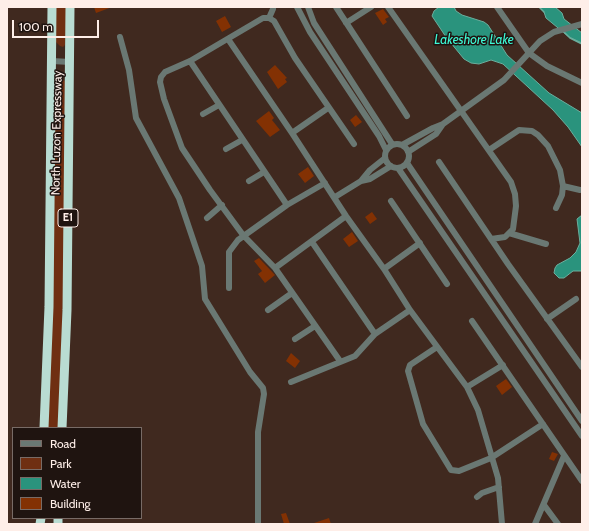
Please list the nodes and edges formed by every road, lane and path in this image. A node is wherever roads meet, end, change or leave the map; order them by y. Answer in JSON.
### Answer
{"nodes":[{"id":1,"x":52,"y":7,"type":"edge"},
{"id":2,"x":70,"y":7,"type":"edge"},
{"id":3,"x":297,"y":7,"type":"edge"},
{"id":4,"x":308,"y":7,"type":"edge"},
{"id":5,"x":336,"y":7,"type":"edge"},
{"id":6,"x":371,"y":7,"type":"edge"},
{"id":7,"x":388,"y":7,"type":"edge"},
{"id":8,"x":497,"y":7,"type":"edge"},
{"id":9,"x":273,"y":9,"type":"dead end"},
{"id":10,"x":269,"y":18,"type":"junction"},
{"id":11,"x":346,"y":23,"type":"junction"},
{"id":12,"x":582,"y":24,"type":"edge"},
{"id":13,"x":120,"y":37,"type":"dead end"},
{"id":14,"x":228,"y":39,"type":"junction"},
{"id":15,"x":528,"y":53,"type":"junction"},
{"id":16,"x":52,"y":61,"type":"junction"},
{"id":17,"x":190,"y":61,"type":"junction"},
{"id":18,"x":70,"y":62,"type":"junction"},
{"id":19,"x":582,"y":83,"type":"edge"},
{"id":20,"x":219,"y":105,"type":"junction"},
{"id":21,"x":328,"y":108,"type":"junction"},
{"id":22,"x":460,"y":112,"type":"junction"},
{"id":23,"x":204,"y":114,"type":"dead end"},
{"id":24,"x":407,"y":116,"type":"dead end"},
{"id":25,"x":443,"y":124,"type":"junction"},
{"id":26,"x":292,"y":133,"type":"junction"},
{"id":27,"x":242,"y":140,"type":"junction"},
{"id":28,"x":354,"y":144,"type":"dead end"},
{"id":29,"x":392,"y":144,"type":"junction"},
{"id":30,"x":402,"y":145,"type":"junction"},
{"id":31,"x":226,"y":149,"type":"dead end"},
{"id":32,"x":386,"y":150,"type":"junction"},
{"id":33,"x":489,"y":150,"type":"junction"},
{"id":34,"x":408,"y":152,"type":"junction"},
{"id":35,"x":385,"y":158,"type":"junction"},
{"id":36,"x":439,"y":162,"type":"dead end"},
{"id":37,"x":407,"y":163,"type":"junction"},
{"id":38,"x":391,"y":166,"type":"junction"},
{"id":39,"x":398,"y":168,"type":"junction"},
{"id":40,"x":264,"y":172,"type":"junction"},
{"id":41,"x":248,"y":181,"type":"dead end"},
{"id":42,"x":361,"y":181,"type":"junction"},
{"id":43,"x":325,"y":183,"type":"junction"},
{"id":44,"x":563,"y":186,"type":"junction"},
{"id":45,"x":580,"y":190,"type":"dead end"},
{"id":46,"x":335,"y":197,"type":"junction"},
{"id":47,"x":391,"y":201,"type":"dead end"},
{"id":48,"x":222,"y":205,"type":"junction"},
{"id":49,"x":287,"y":205,"type":"junction"},
{"id":50,"x":556,"y":208,"type":"dead end"},
{"id":51,"x":346,"y":216,"type":"junction"},
{"id":52,"x":207,"y":218,"type":"dead end"},
{"id":53,"x":509,"y":233,"type":"junction"},
{"id":54,"x":244,"y":235,"type":"junction"},
{"id":55,"x":491,"y":239,"type":"junction"},
{"id":56,"x":312,"y":242,"type":"junction"},
{"id":57,"x":420,"y":243,"type":"junction"},
{"id":58,"x":546,"y":244,"type":"dead end"},
{"id":59,"x":275,"y":268,"type":"junction"},
{"id":60,"x":384,"y":269,"type":"junction"},
{"id":61,"x":447,"y":284,"type":"dead end"},
{"id":62,"x":229,"y":288,"type":"dead end"},
{"id":63,"x":292,"y":293,"type":"junction"},
{"id":64,"x":576,"y":299,"type":"dead end"},
{"id":65,"x":268,"y":310,"type":"dead end"},
{"id":66,"x":410,"y":310,"type":"junction"},
{"id":67,"x":547,"y":319,"type":"junction"},
{"id":68,"x":472,"y":321,"type":"dead end"},
{"id":69,"x":316,"y":326,"type":"junction"},
{"id":70,"x":375,"y":334,"type":"junction"},
{"id":71,"x":295,"y":339,"type":"dead end"},
{"id":72,"x":437,"y":347,"type":"junction"},
{"id":73,"x":340,"y":361,"type":"junction"},
{"id":74,"x":503,"y":365,"type":"junction"},
{"id":75,"x":582,"y":367,"type":"edge"},
{"id":76,"x":291,"y":382,"type":"dead end"},
{"id":77,"x":467,"y":387,"type":"junction"},
{"id":78,"x":582,"y":421,"type":"edge"},
{"id":79,"x":543,"y":424,"type":"junction"},
{"id":80,"x":44,"y":427,"type":"edge"},
{"id":81,"x":62,"y":427,"type":"edge"},
{"id":82,"x":582,"y":436,"type":"edge"},
{"id":83,"x":564,"y":456,"type":"junction"},
{"id":84,"x":491,"y":458,"type":"junction"},
{"id":85,"x":582,"y":481,"type":"edge"},
{"id":86,"x":499,"y":487,"type":"junction"},
{"id":87,"x":477,"y":498,"type":"dead end"},
{"id":88,"x":544,"y":505,"type":"junction"},
{"id":89,"x":258,"y":524,"type":"edge"},
{"id":90,"x":502,"y":524,"type":"edge"},
{"id":91,"x":535,"y":524,"type":"edge"},
{"id":92,"x":558,"y":524,"type":"edge"}],
"edges":[{"from":1,"to":16,"type":"highway","name":"North Luzon Expressway","number":"E1"},
{"from":2,"to":18,"type":"highway","name":"North Luzon Expressway","number":"E1"},
{"from":3,"to":32,"type":"street"},
{"from":4,"to":29,"type":"street"},
{"from":5,"to":11,"type":"street"},
{"from":6,"to":11,"type":"street"},
{"from":7,"to":22,"type":"street"},
{"from":8,"to":15,"type":"street"},
{"from":9,"to":10,"type":"street"},
{"from":10,"to":14,"type":"street"},
{"from":10,"to":21,"type":"street"},
{"from":11,"to":24,"type":"street"},
{"from":12,"to":15,"type":"street"},
{"from":13,"to":89,"type":"street"},
{"from":14,"to":17,"type":"street"},
{"from":14,"to":26,"type":"street"},
{"from":15,"to":19,"type":"street"},
{"from":15,"to":22,"type":"street"},
{"from":16,"to":18,"type":"street"},
{"from":16,"to":80,"type":"highway","name":"North Luzon Expressway","number":"E1"},
{"from":17,"to":20,"type":"street"},
{"from":17,"to":48,"type":"street"},
{"from":18,"to":81,"type":"highway","name":"North Luzon Expressway","number":"E1"},
{"from":20,"to":23,"type":"street"},
{"from":20,"to":27,"type":"street"},
{"from":21,"to":26,"type":"street"},
{"from":21,"to":28,"type":"street"},
{"from":22,"to":25,"type":"street"},
{"from":22,"to":33,"type":"street"},
{"from":25,"to":30,"type":"street"},
{"from":25,"to":34,"type":"street"},
{"from":26,"to":43,"type":"street"},
{"from":27,"to":31,"type":"street"},
{"from":27,"to":40,"type":"street"},
{"from":29,"to":30,"type":"street"},
{"from":29,"to":32,"type":"street"},
{"from":30,"to":34,"type":"street"},
{"from":32,"to":35,"type":"street"},
{"from":33,"to":44,"type":"street"},
{"from":33,"to":53,"type":"street"},
{"from":34,"to":37,"type":"street"},
{"from":35,"to":38,"type":"street"},
{"from":35,"to":42,"type":"street"},
{"from":36,"to":55,"type":"street"},
{"from":37,"to":39,"type":"street"},
{"from":37,"to":78,"type":"street"},
{"from":38,"to":39,"type":"street"},
{"from":38,"to":42,"type":"street"},
{"from":39,"to":82,"type":"street"},
{"from":40,"to":41,"type":"street"},
{"from":40,"to":49,"type":"street"},
{"from":42,"to":46,"type":"street"},
{"from":43,"to":46,"type":"street"},
{"from":43,"to":49,"type":"street"},
{"from":44,"to":45,"type":"street"},
{"from":44,"to":50,"type":"street"},
{"from":46,"to":51,"type":"street"},
{"from":47,"to":57,"type":"street"},
{"from":48,"to":52,"type":"street"},
{"from":48,"to":54,"type":"street"},
{"from":49,"to":54,"type":"street"},
{"from":51,"to":56,"type":"street"},
{"from":51,"to":60,"type":"street"},
{"from":53,"to":55,"type":"street"},
{"from":53,"to":58,"type":"street"},
{"from":54,"to":59,"type":"street"},
{"from":54,"to":62,"type":"street"},
{"from":55,"to":67,"type":"street"},
{"from":56,"to":59,"type":"street"},
{"from":56,"to":70,"type":"street"},
{"from":57,"to":60,"type":"street"},
{"from":57,"to":61,"type":"street"},
{"from":59,"to":63,"type":"street"},
{"from":60,"to":66,"type":"street"},
{"from":63,"to":65,"type":"street"},
{"from":63,"to":69,"type":"street"},
{"from":64,"to":67,"type":"street"},
{"from":66,"to":70,"type":"street"},
{"from":66,"to":72,"type":"street"},
{"from":67,"to":75,"type":"street"},
{"from":68,"to":74,"type":"street"},
{"from":69,"to":71,"type":"street"},
{"from":69,"to":73,"type":"street"},
{"from":70,"to":73,"type":"street"},
{"from":72,"to":77,"type":"street"},
{"from":72,"to":84,"type":"street"},
{"from":73,"to":76,"type":"street"},
{"from":74,"to":77,"type":"street"},
{"from":74,"to":79,"type":"street"},
{"from":77,"to":84,"type":"street"},
{"from":79,"to":83,"type":"street"},
{"from":79,"to":84,"type":"street"},
{"from":83,"to":85,"type":"street"},
{"from":83,"to":88,"type":"street"},
{"from":84,"to":86,"type":"street"},
{"from":86,"to":87,"type":"street"},
{"from":86,"to":90,"type":"street"},
{"from":88,"to":91,"type":"street"},
{"from":88,"to":92,"type":"street"}]}
